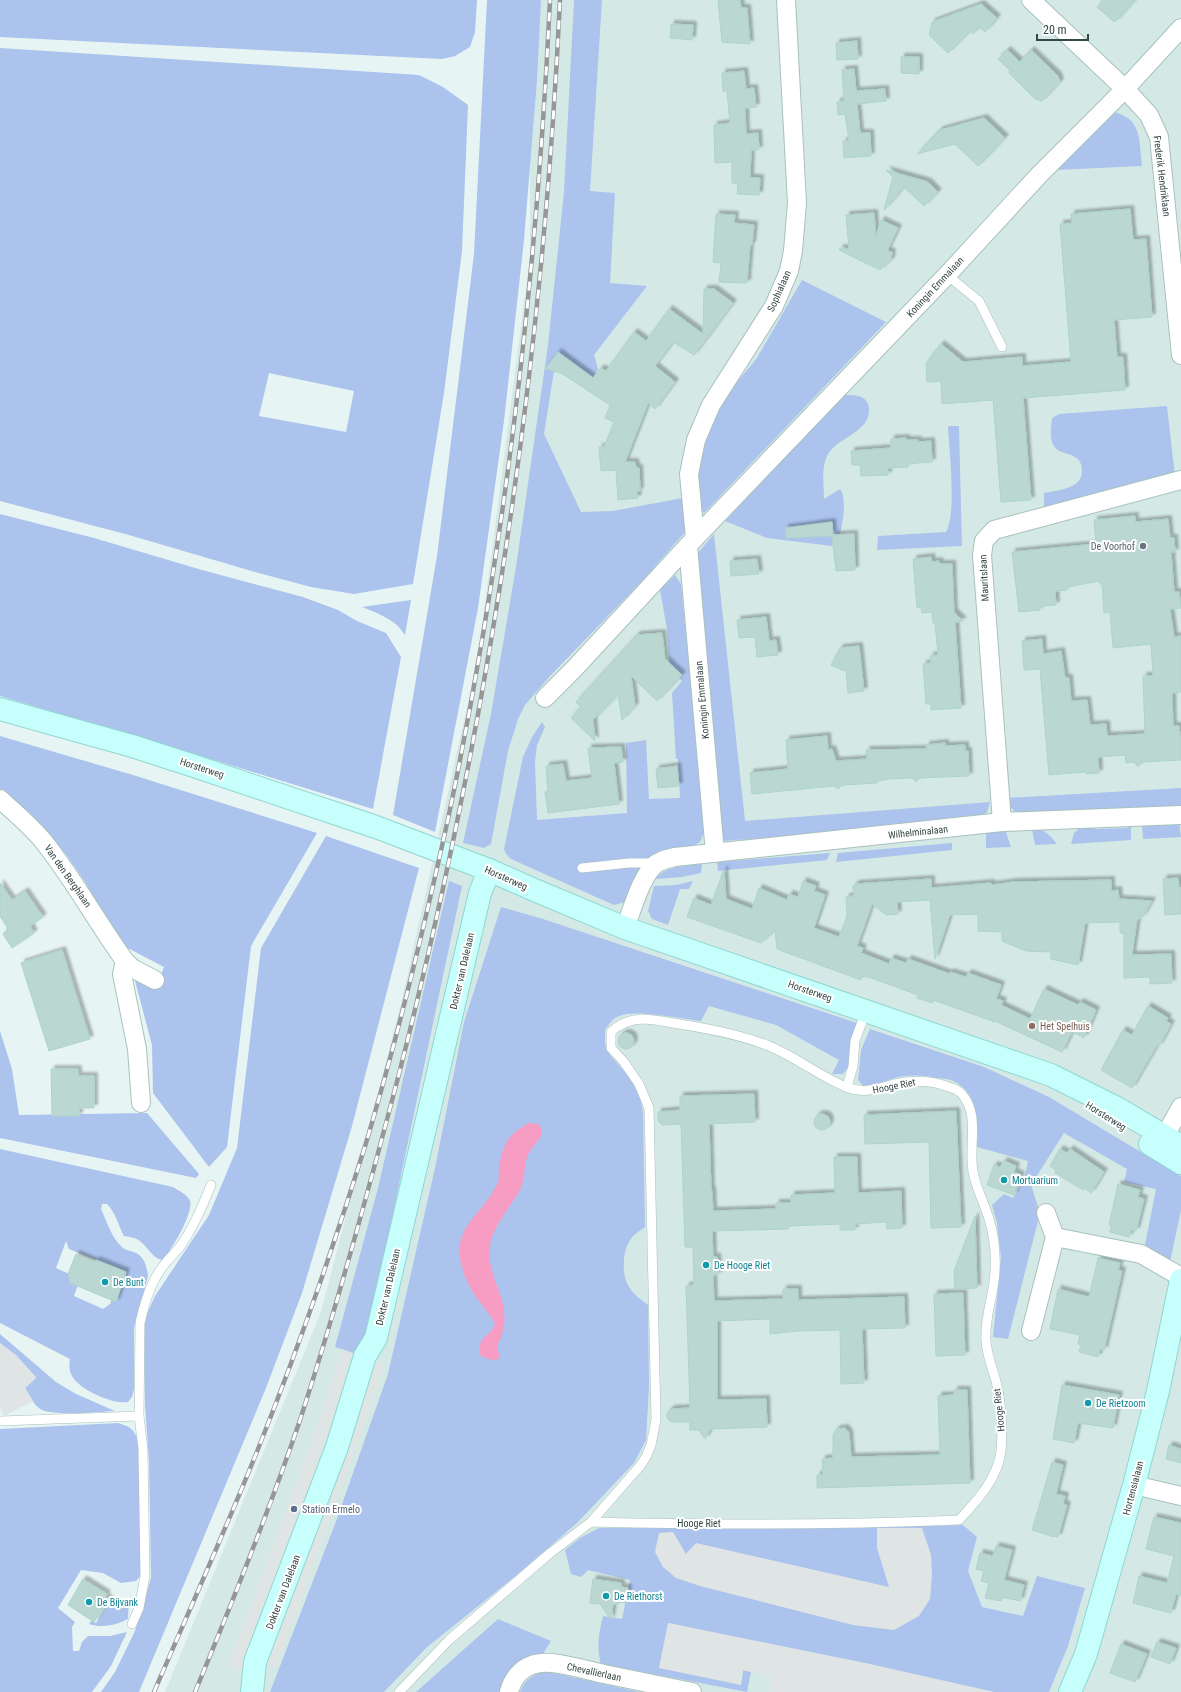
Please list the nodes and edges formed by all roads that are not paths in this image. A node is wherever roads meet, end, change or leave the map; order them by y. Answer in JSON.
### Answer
{"nodes":[{"id":1,"x":786,"y":0,"type":"edge"},
{"id":2,"x":1031,"y":0,"type":"edge"},
{"id":3,"x":1181,"y":28,"type":"edge"},
{"id":4,"x":1125,"y":89,"type":"junction"},
{"id":5,"x":947,"y":275,"type":"junction"},
{"id":6,"x":1002,"y":348,"type":"dead end"},
{"id":7,"x":1181,"y":355,"type":"edge"},
{"id":8,"x":1181,"y":480,"type":"edge"},
{"id":9,"x":691,"y":542,"type":"junction"},
{"id":10,"x":545,"y":698,"type":"dead end"},
{"id":11,"x":0,"y":709,"type":"edge"},
{"id":12,"x":0,"y":799,"type":"edge"},
{"id":13,"x":1181,"y":815,"type":"edge"},
{"id":14,"x":1002,"y":822,"type":"junction"},
{"id":15,"x":715,"y":853,"type":"junction"},
{"id":16,"x":657,"y":863,"type":"junction"},
{"id":17,"x":582,"y":868,"type":"dead end"},
{"id":18,"x":489,"y":870,"type":"junction"},
{"id":19,"x":625,"y":928,"type":"junction"},
{"id":20,"x":125,"y":961,"type":"junction"},
{"id":21,"x":155,"y":980,"type":"dead end"},
{"id":22,"x":866,"y":1011,"type":"junction"},
{"id":23,"x":847,"y":1087,"type":"junction"},
{"id":24,"x":141,"y":1103,"type":"dead end"},
{"id":25,"x":1181,"y":1107,"type":"edge"},
{"id":26,"x":1168,"y":1143,"type":"edge"},
{"id":27,"x":1181,"y":1164,"type":"edge"},
{"id":28,"x":211,"y":1185,"type":"dead end"},
{"id":29,"x":1046,"y":1213,"type":"dead end"},
{"id":30,"x":1055,"y":1237,"type":"junction"},
{"id":31,"x":1181,"y":1277,"type":"edge"},
{"id":32,"x":1181,"y":1280,"type":"edge"},
{"id":33,"x":1031,"y":1331,"type":"dead end"},
{"id":34,"x":139,"y":1416,"type":"junction"},
{"id":35,"x":0,"y":1421,"type":"edge"},
{"id":36,"x":1134,"y":1484,"type":"junction"},
{"id":37,"x":1181,"y":1496,"type":"edge"},
{"id":38,"x":591,"y":1522,"type":"junction"},
{"id":39,"x":132,"y":1624,"type":"dead end"},
{"id":40,"x":252,"y":1692,"type":"edge"},
{"id":41,"x":399,"y":1692,"type":"edge"},
{"id":42,"x":509,"y":1692,"type":"edge"},
{"id":43,"x":692,"y":1692,"type":"edge"},
{"id":44,"x":1070,"y":1692,"type":"edge"}],
"edges":[{"from":1,"to":9,"type":"street","name":"Sophialaan"},
{"from":2,"to":4,"type":"street","name":"Frederik Hendriklaan"},
{"from":3,"to":4,"type":"street","name":"Koningin Emmalaan"},
{"from":4,"to":5,"type":"street","name":"Koningin Emmalaan"},
{"from":4,"to":7,"type":"street","name":"Frederik Hendriklaan"},
{"from":5,"to":6,"type":"lane"},
{"from":5,"to":9,"type":"street","name":"Koningin Emmalaan"},
{"from":8,"to":14,"type":"street","name":"Mauritslaan"},
{"from":9,"to":10,"type":"street","name":"Koningin Emmalaan"},
{"from":9,"to":15,"type":"street","name":"Koningin Emmalaan"},
{"from":11,"to":18,"type":"street","name":"Horsterweg"},
{"from":12,"to":20,"type":"street","name":"Van den Berghlaan"},
{"from":13,"to":14,"type":"street","name":"Wilhelminalaan"},
{"from":14,"to":15,"type":"street","name":"Wilhelminalaan"},
{"from":15,"to":16,"type":"street","name":"Wilhelminalaan"},
{"from":16,"to":17,"type":"lane","name":"Wilhelminalaan"},
{"from":16,"to":19,"type":"street"},
{"from":18,"to":19,"type":"street","name":"Horsterweg"},
{"from":18,"to":40,"type":"street","name":"Dokter van Dalelaan"},
{"from":19,"to":22,"type":"street","name":"Horsterweg"},
{"from":20,"to":21,"type":"street","name":"Van den Berghlaan"},
{"from":20,"to":24,"type":"street"},
{"from":22,"to":23,"type":"lane"},
{"from":22,"to":26,"type":"street","name":"Horsterweg"},
{"from":23,"to":38,"type":"lane","name":"Hooge Riet"},
{"from":23,"to":38,"type":"lane","name":"Hooge Riet"},
{"from":25,"to":26,"type":"street"},
{"from":26,"to":27,"type":"street","name":"Horsterweg"},
{"from":28,"to":34,"type":"lane"},
{"from":29,"to":30,"type":"street"},
{"from":30,"to":31,"type":"street"},
{"from":30,"to":33,"type":"street"},
{"from":32,"to":36,"type":"street","name":"Hortensialaan"},
{"from":34,"to":35,"type":"lane"},
{"from":34,"to":39,"type":"lane"},
{"from":36,"to":37,"type":"street"},
{"from":36,"to":44,"type":"street","name":"Hortensialaan"},
{"from":38,"to":41,"type":"lane","name":"Hooge Riet"},
{"from":42,"to":43,"type":"street","name":"Chevallierlaan"}]}
